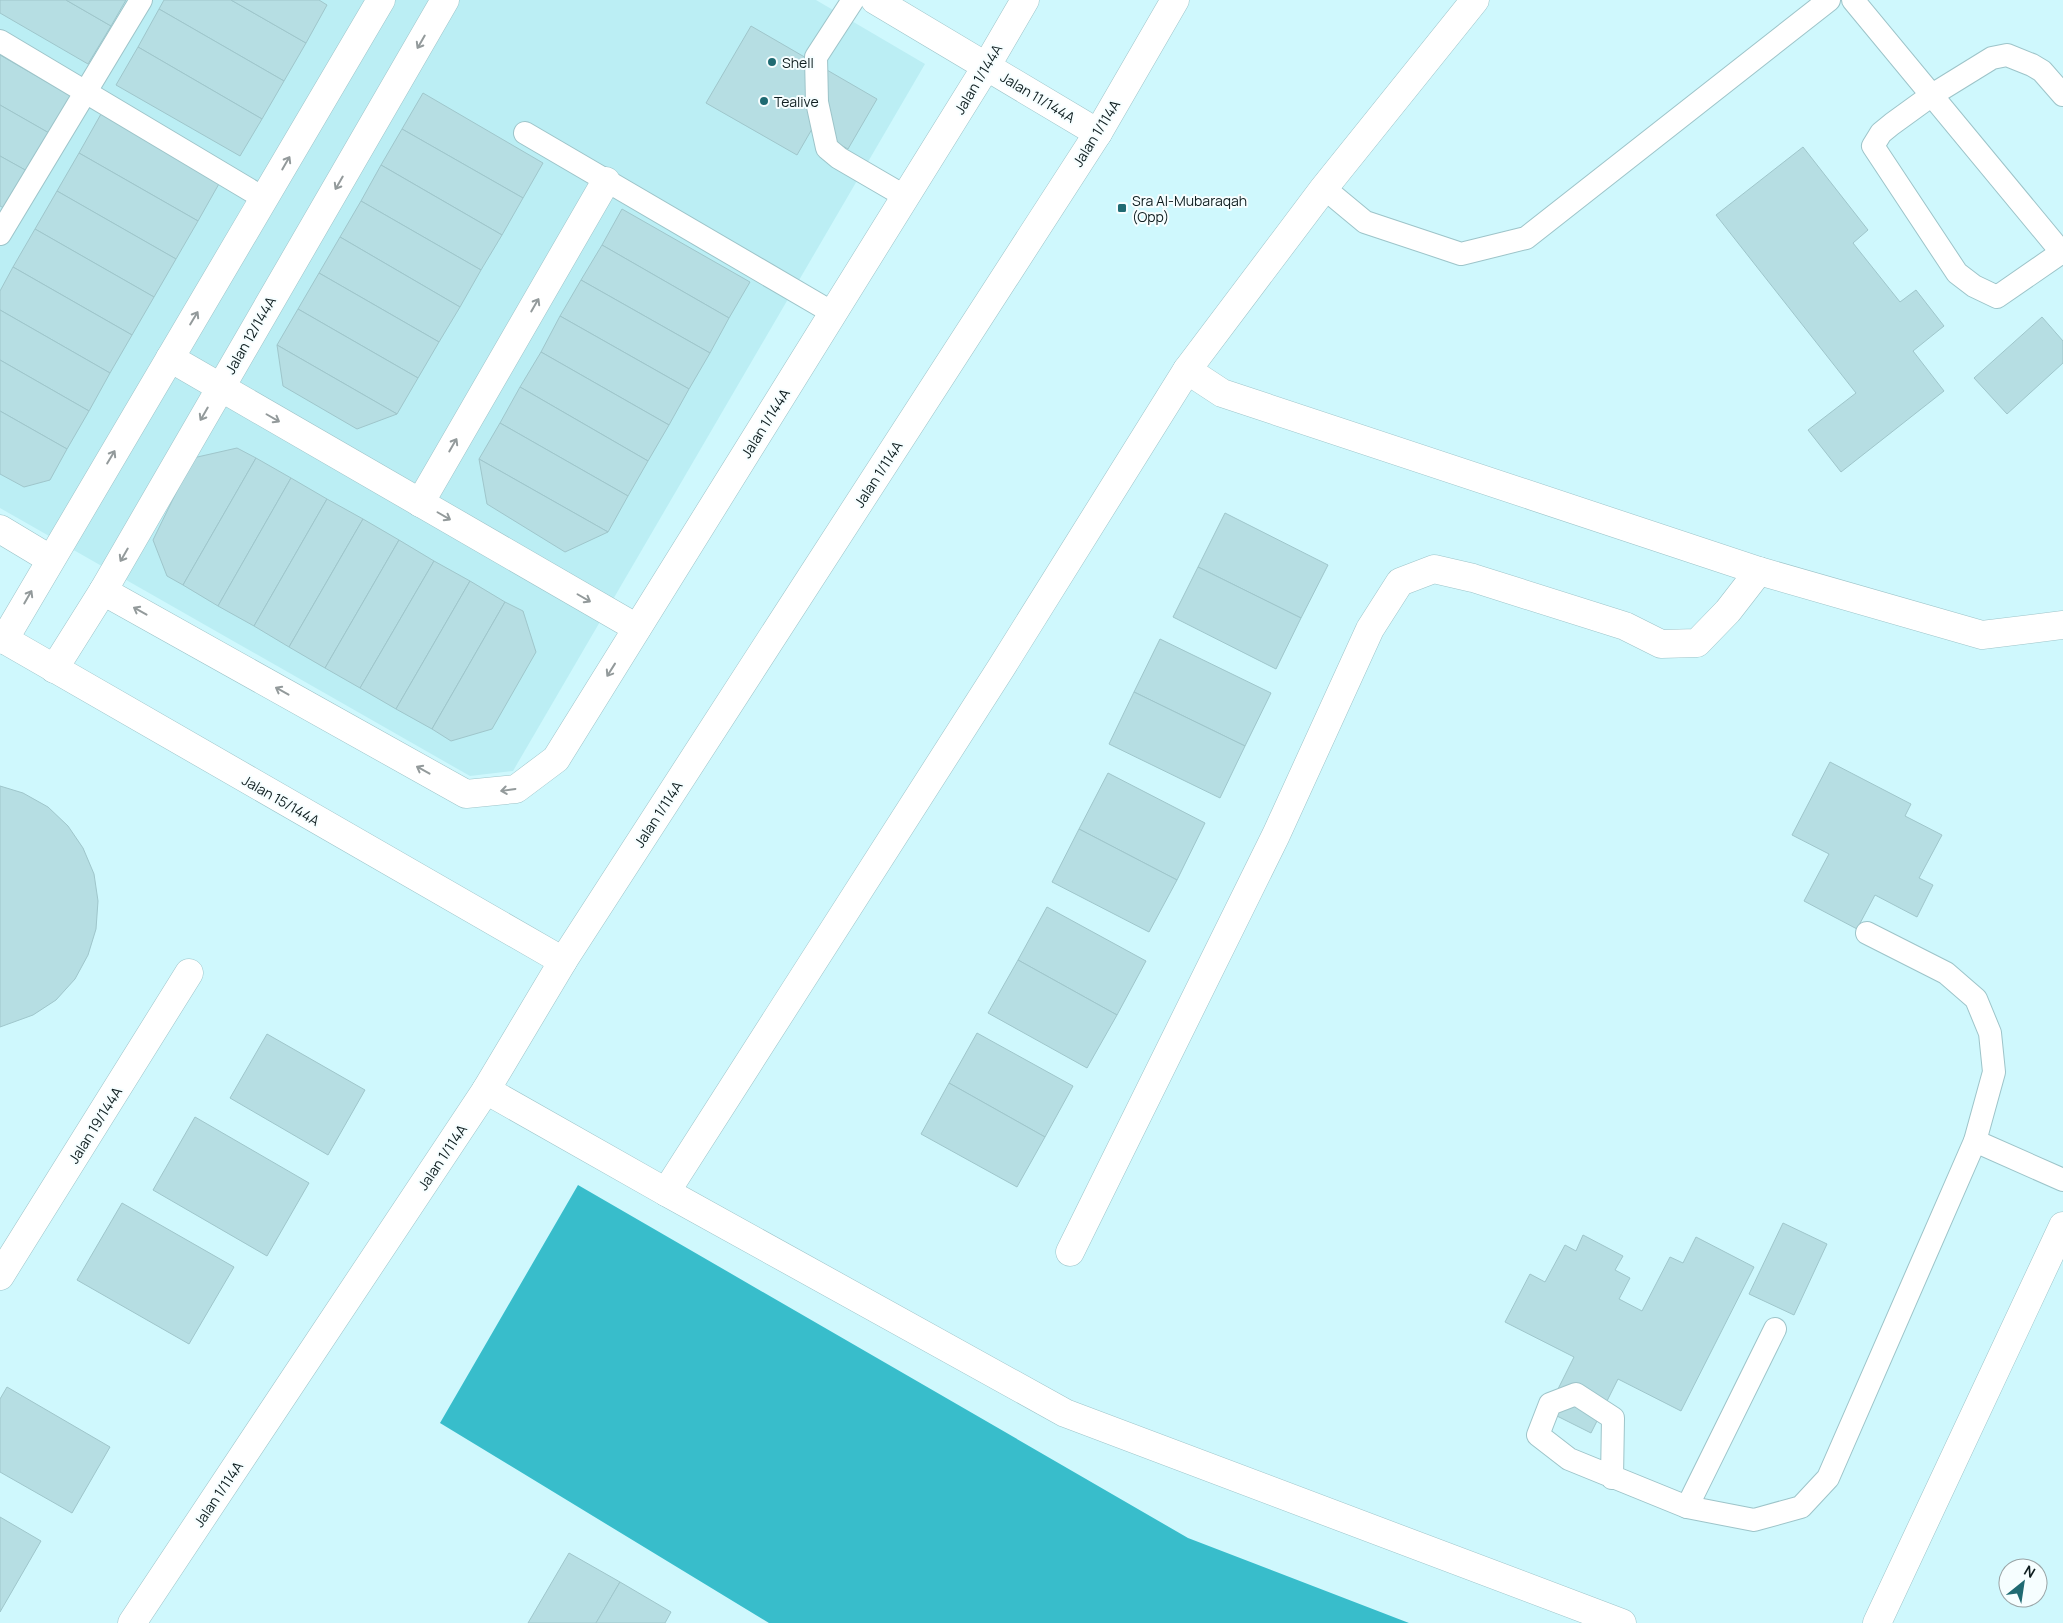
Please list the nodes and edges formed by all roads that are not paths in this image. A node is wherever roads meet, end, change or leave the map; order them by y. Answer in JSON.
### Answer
{"nodes":[{"id":1,"x":141,"y":0,"type":"edge"},
{"id":2,"x":381,"y":0,"type":"edge"},
{"id":3,"x":445,"y":0,"type":"edge"},
{"id":4,"x":853,"y":0,"type":"edge"},
{"id":5,"x":875,"y":0,"type":"edge"},
{"id":6,"x":1025,"y":0,"type":"edge"},
{"id":7,"x":1175,"y":0,"type":"edge"},
{"id":8,"x":1476,"y":0,"type":"edge"},
{"id":9,"x":1829,"y":0,"type":"edge"},
{"id":10,"x":1852,"y":0,"type":"edge"},
{"id":11,"x":0,"y":41,"type":"edge"},
{"id":12,"x":986,"y":67,"type":"junction"},
{"id":13,"x":86,"y":91,"type":"junction"},
{"id":14,"x":1932,"y":95,"type":"junction"},
{"id":15,"x":2063,"y":95,"type":"edge"},
{"id":16,"x":525,"y":133,"type":"dead end"},
{"id":17,"x":1098,"y":133,"type":"junction"},
{"id":18,"x":606,"y":180,"type":"junction"},
{"id":19,"x":1324,"y":188,"type":"junction"},
{"id":20,"x":906,"y":197,"type":"junction"},
{"id":21,"x":265,"y":199,"type":"junction"},
{"id":22,"x":0,"y":234,"type":"edge"},
{"id":23,"x":2062,"y":253,"type":"edge"},
{"id":24,"x":833,"y":313,"type":"junction"},
{"id":25,"x":170,"y":358,"type":"junction"},
{"id":26,"x":1187,"y":370,"type":"junction"},
{"id":27,"x":220,"y":387,"type":"junction"},
{"id":28,"x":420,"y":503,"type":"junction"},
{"id":29,"x":0,"y":530,"type":"edge"},
{"id":30,"x":50,"y":559,"type":"junction"},
{"id":31,"x":1759,"y":571,"type":"junction"},
{"id":32,"x":103,"y":591,"type":"junction"},
{"id":33,"x":2063,"y":625,"type":"edge"},
{"id":34,"x":637,"y":628,"type":"junction"},
{"id":35,"x":2,"y":639,"type":"edge"},
{"id":36,"x":54,"y":669,"type":"junction"},
{"id":37,"x":1867,"y":933,"type":"dead end"},
{"id":38,"x":562,"y":961,"type":"junction"},
{"id":39,"x":190,"y":973,"type":"dead end"},
{"id":40,"x":486,"y":1090,"type":"junction"},
{"id":41,"x":1975,"y":1141,"type":"junction"},
{"id":42,"x":2063,"y":1180,"type":"edge"},
{"id":43,"x":666,"y":1192,"type":"junction"},
{"id":44,"x":2063,"y":1226,"type":"edge"},
{"id":45,"x":1070,"y":1252,"type":"dead end"},
{"id":46,"x":0,"y":1276,"type":"edge"},
{"id":47,"x":1776,"y":1329,"type":"dead end"},
{"id":48,"x":1612,"y":1478,"type":"dead end"},
{"id":49,"x":1687,"y":1507,"type":"junction"},
{"id":50,"x":132,"y":1623,"type":"edge"},
{"id":51,"x":1622,"y":1623,"type":"edge"},
{"id":52,"x":1877,"y":1623,"type":"edge"}],
"edges":[{"from":1,"to":13,"type":"lane"},
{"from":21,"to":2,"type":"street","one_way":true},
{"from":3,"to":27,"type":"street","name":"Jalan 12/144A","one_way":true},
{"from":4,"to":20,"type":"lane"},
{"from":5,"to":12,"type":"street","name":"Jalan 11/144A"},
{"from":6,"to":12,"type":"street","name":"Jalan 1/144A"},
{"from":7,"to":17,"type":"street","name":"Jalan 1/114A"},
{"from":8,"to":19,"type":"street"},
{"from":9,"to":19,"type":"lane"},
{"from":10,"to":14,"type":"lane"},
{"from":11,"to":13,"type":"lane"},
{"from":12,"to":17,"type":"street","name":"Jalan 11/144A"},
{"from":12,"to":20,"type":"street","name":"Jalan 1/144A"},
{"from":13,"to":21,"type":"lane"},
{"from":13,"to":22,"type":"lane"},
{"from":14,"to":15,"type":"lane"},
{"from":14,"to":23,"type":"lane"},
{"from":14,"to":23,"type":"lane"},
{"from":16,"to":18,"type":"lane"},
{"from":17,"to":38,"type":"street","name":"Jalan 1/114A"},
{"from":18,"to":24,"type":"lane"},
{"from":28,"to":18,"type":"street","one_way":true},
{"from":19,"to":26,"type":"street"},
{"from":20,"to":24,"type":"street","name":"Jalan 1/144A"},
{"from":25,"to":21,"type":"street","one_way":true},
{"from":24,"to":34,"type":"street","name":"Jalan 1/144A"},
{"from":25,"to":27,"type":"street"},
{"from":30,"to":25,"type":"street","one_way":true},
{"from":26,"to":31,"type":"street"},
{"from":26,"to":43,"type":"street"},
{"from":27,"to":28,"type":"street","one_way":true},
{"from":27,"to":32,"type":"street","name":"Jalan 12/144A","one_way":true},
{"from":28,"to":34,"type":"street","one_way":true},
{"from":29,"to":30,"type":"street"},
{"from":35,"to":30,"type":"street","one_way":true},
{"from":31,"to":33,"type":"street"},
{"from":31,"to":45,"type":"street"},
{"from":34,"to":32,"type":"street","name":"Jalan 1/144A","one_way":true},
{"from":32,"to":36,"type":"street","name":"Jalan 12/144A"},
{"from":35,"to":36,"type":"street","name":"Jalan 15/144A"},
{"from":36,"to":38,"type":"street","name":"Jalan 15/144A"},
{"from":37,"to":41,"type":"lane"},
{"from":38,"to":40,"type":"street","name":"Jalan 1/114A"},
{"from":39,"to":46,"type":"street","name":"Jalan 19/144A"},
{"from":40,"to":43,"type":"street"},
{"from":40,"to":50,"type":"street","name":"Jalan 1/114A"},
{"from":41,"to":42,"type":"lane"},
{"from":41,"to":49,"type":"lane"},
{"from":43,"to":51,"type":"street"},
{"from":44,"to":52,"type":"street"},
{"from":47,"to":49,"type":"lane"},
{"from":48,"to":49,"type":"lane"}]}
